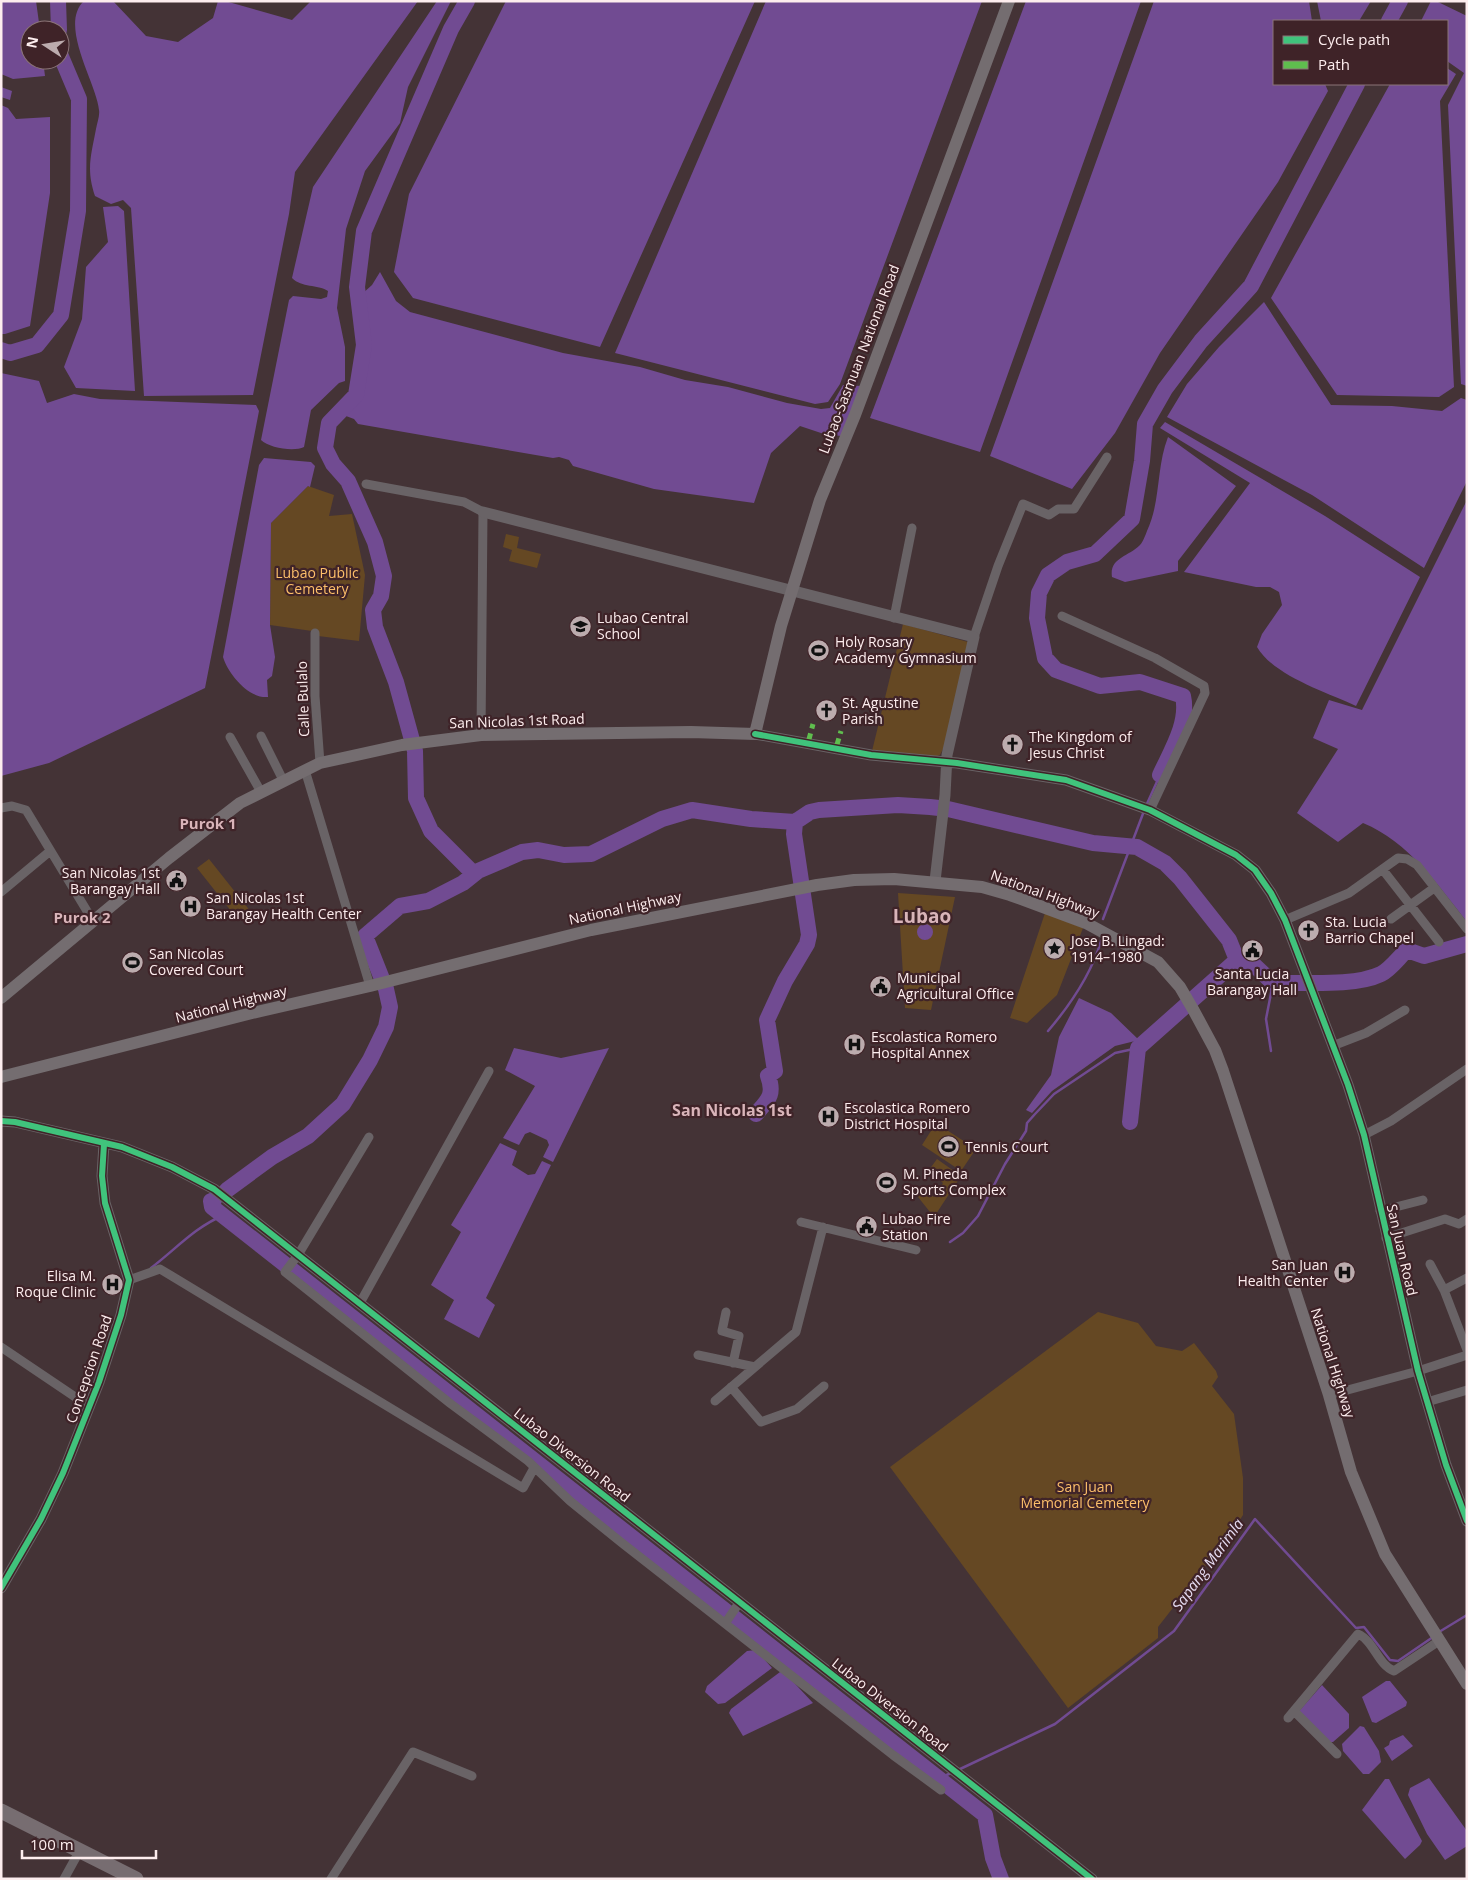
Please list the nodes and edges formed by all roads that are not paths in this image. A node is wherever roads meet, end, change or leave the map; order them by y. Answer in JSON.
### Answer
{"nodes":[{"id":1,"x":1009,"y":1,"type":"edge"},
{"id":2,"x":1107,"y":457,"type":"dead end"},
{"id":3,"x":366,"y":484,"type":"dead end"},
{"id":4,"x":483,"y":512,"type":"junction"},
{"id":5,"x":912,"y":528,"type":"dead end"},
{"id":6,"x":792,"y":590,"type":"junction"},
{"id":7,"x":1062,"y":616,"type":"dead end"},
{"id":8,"x":894,"y":618,"type":"junction"},
{"id":9,"x":315,"y":633,"type":"dead end"},
{"id":10,"x":974,"y":637,"type":"junction"},
{"id":11,"x":756,"y":734,"type":"junction"},
{"id":12,"x":480,"y":735,"type":"junction"},
{"id":13,"x":230,"y":736,"type":"dead end"},
{"id":14,"x":261,"y":736,"type":"dead end"},
{"id":15,"x":320,"y":763,"type":"junction"},
{"id":16,"x":947,"y":764,"type":"junction"},
{"id":17,"x":305,"y":770,"type":"junction"},
{"id":18,"x":283,"y":780,"type":"junction"},
{"id":19,"x":261,"y":792,"type":"junction"},
{"id":20,"x":1,"y":808,"type":"edge"},
{"id":21,"x":1146,"y":808,"type":"junction"},
{"id":22,"x":49,"y":852,"type":"junction"},
{"id":23,"x":1383,"y":870,"type":"junction"},
{"id":24,"x":935,"y":881,"type":"junction"},
{"id":25,"x":1434,"y":888,"type":"junction"},
{"id":26,"x":1,"y":892,"type":"edge"},
{"id":27,"x":1410,"y":907,"type":"junction"},
{"id":28,"x":1391,"y":919,"type":"dead end"},
{"id":29,"x":1285,"y":920,"type":"junction"},
{"id":30,"x":93,"y":921,"type":"junction"},
{"id":31,"x":1467,"y":930,"type":"edge"},
{"id":32,"x":1439,"y":942,"type":"dead end"},
{"id":33,"x":372,"y":985,"type":"junction"},
{"id":34,"x":1,"y":998,"type":"edge"},
{"id":35,"x":1405,"y":1010,"type":"dead end"},
{"id":36,"x":1335,"y":1045,"type":"junction"},
{"id":37,"x":1467,"y":1069,"type":"edge"},
{"id":38,"x":488,"y":1071,"type":"dead end"},
{"id":39,"x":1,"y":1077,"type":"edge"},
{"id":40,"x":1,"y":1121,"type":"edge"},
{"id":41,"x":1364,"y":1135,"type":"junction"},
{"id":42,"x":369,"y":1138,"type":"dead end"},
{"id":43,"x":104,"y":1144,"type":"junction"},
{"id":44,"x":1423,"y":1200,"type":"dead end"},
{"id":45,"x":1380,"y":1211,"type":"junction"},
{"id":46,"x":1467,"y":1219,"type":"edge"},
{"id":47,"x":801,"y":1222,"type":"dead end"},
{"id":48,"x":823,"y":1227,"type":"junction"},
{"id":49,"x":1386,"y":1238,"type":"junction"},
{"id":50,"x":916,"y":1250,"type":"dead end"},
{"id":51,"x":297,"y":1256,"type":"junction"},
{"id":52,"x":1430,"y":1264,"type":"dead end"},
{"id":53,"x":1467,"y":1278,"type":"edge"},
{"id":54,"x":129,"y":1280,"type":"junction"},
{"id":55,"x":1444,"y":1290,"type":"junction"},
{"id":56,"x":360,"y":1303,"type":"junction"},
{"id":57,"x":726,"y":1312,"type":"dead end"},
{"id":58,"x":1,"y":1347,"type":"edge"},
{"id":59,"x":1467,"y":1350,"type":"edge"},
{"id":60,"x":698,"y":1355,"type":"dead end"},
{"id":61,"x":1467,"y":1355,"type":"edge"},
{"id":62,"x":733,"y":1363,"type":"junction"},
{"id":63,"x":754,"y":1368,"type":"junction"},
{"id":64,"x":1418,"y":1371,"type":"junction"},
{"id":65,"x":824,"y":1386,"type":"dead end"},
{"id":66,"x":731,"y":1387,"type":"junction"},
{"id":67,"x":1467,"y":1390,"type":"edge"},
{"id":68,"x":1329,"y":1395,"type":"junction"},
{"id":69,"x":715,"y":1401,"type":"dead end"},
{"id":70,"x":1427,"y":1402,"type":"junction"},
{"id":71,"x":90,"y":1407,"type":"junction"},
{"id":72,"x":534,"y":1468,"type":"junction"},
{"id":73,"x":1467,"y":1521,"type":"edge"},
{"id":74,"x":1,"y":1588,"type":"edge"},
{"id":75,"x":738,"y":1605,"type":"junction"},
{"id":76,"x":727,"y":1621,"type":"junction"},
{"id":77,"x":1436,"y":1635,"type":"junction"},
{"id":78,"x":1467,"y":1684,"type":"edge"},
{"id":79,"x":1336,"y":1754,"type":"dead end"},
{"id":80,"x":472,"y":1776,"type":"dead end"},
{"id":81,"x":941,"y":1790,"type":"dead end"},
{"id":82,"x":1,"y":1811,"type":"edge"},
{"id":83,"x":80,"y":1850,"type":"junction"},
{"id":84,"x":64,"y":1879,"type":"edge"},
{"id":85,"x":136,"y":1879,"type":"edge"},
{"id":86,"x":331,"y":1879,"type":"edge"},
{"id":87,"x":1092,"y":1879,"type":"edge"}],
"edges":[{"from":1,"to":6,"type":"main road","name":"Lubao-Sasmuan National Road"},
{"from":2,"to":10,"type":"street"},
{"from":3,"to":4,"type":"street"},
{"from":4,"to":6,"type":"street"},
{"from":4,"to":12,"type":"street"},
{"from":5,"to":8,"type":"street"},
{"from":6,"to":8,"type":"street"},
{"from":6,"to":11,"type":"main road","name":"Lubao-Sasmuan National Road"},
{"from":7,"to":21,"type":"street"},
{"from":8,"to":10,"type":"street"},
{"from":9,"to":15,"type":"street","name":"Calle Bulalo"},
{"from":10,"to":16,"type":"street"},
{"from":11,"to":12,"type":"main road","name":"San Nicolas 1st Road"},
{"from":11,"to":16,"type":"street","name":"San Juan Road"},
{"from":12,"to":15,"type":"main road","name":"San Nicolas 1st Road"},
{"from":13,"to":19,"type":"street"},
{"from":14,"to":18,"type":"street"},
{"from":15,"to":17,"type":"main road","name":"San Nicolas 1st Road"},
{"from":16,"to":21,"type":"street","name":"San Juan Road"},
{"from":16,"to":24,"type":"street"},
{"from":17,"to":18,"type":"main road","name":"San Nicolas 1st Road"},
{"from":17,"to":33,"type":"street"},
{"from":18,"to":19,"type":"main road","name":"San Nicolas 1st Road"},
{"from":19,"to":30,"type":"main road","name":"San Nicolas 1st Road"},
{"from":20,"to":22,"type":"street"},
{"from":21,"to":29,"type":"street","name":"San Juan Road"},
{"from":22,"to":26,"type":"street"},
{"from":22,"to":30,"type":"street"},
{"from":23,"to":25,"type":"street"},
{"from":23,"to":27,"type":"street"},
{"from":23,"to":29,"type":"street"},
{"from":24,"to":33,"type":"main road","name":"National Highway"},
{"from":24,"to":68,"type":"main road","name":"National Highway"},
{"from":25,"to":27,"type":"street"},
{"from":25,"to":31,"type":"street"},
{"from":27,"to":28,"type":"street"},
{"from":27,"to":32,"type":"street"},
{"from":29,"to":36,"type":"street","name":"San Juan Road"},
{"from":30,"to":34,"type":"main road","name":"San Nicolas 1st Road"},
{"from":33,"to":39,"type":"main road","name":"National Highway"},
{"from":35,"to":36,"type":"street"},
{"from":36,"to":41,"type":"street","name":"San Juan Road"},
{"from":37,"to":41,"type":"street"},
{"from":38,"to":56,"type":"street"},
{"from":40,"to":43,"type":"street","name":"Lubao Diversion Road"},
{"from":41,"to":45,"type":"street","name":"San Juan Road"},
{"from":42,"to":51,"type":"street"},
{"from":43,"to":51,"type":"street","name":"Lubao Diversion Road"},
{"from":43,"to":54,"type":"street"},
{"from":44,"to":45,"type":"street"},
{"from":45,"to":49,"type":"street","name":"San Juan Road"},
{"from":46,"to":49,"type":"street"},
{"from":47,"to":48,"type":"street"},
{"from":48,"to":50,"type":"street"},
{"from":48,"to":63,"type":"street"},
{"from":49,"to":64,"type":"street","name":"San Juan Road"},
{"from":51,"to":56,"type":"street","name":"Lubao Diversion Road"},
{"from":51,"to":72,"type":"street"},
{"from":52,"to":55,"type":"street"},
{"from":53,"to":55,"type":"street"},
{"from":54,"to":71,"type":"street","name":"Concepcion Road"},
{"from":54,"to":72,"type":"street"},
{"from":55,"to":59,"type":"street"},
{"from":56,"to":75,"type":"street","name":"Lubao Diversion Road"},
{"from":57,"to":62,"type":"street"},
{"from":58,"to":71,"type":"street"},
{"from":60,"to":62,"type":"street"},
{"from":61,"to":64,"type":"street"},
{"from":62,"to":63,"type":"street"},
{"from":63,"to":66,"type":"street"},
{"from":64,"to":68,"type":"street"},
{"from":64,"to":70,"type":"street","name":"San Juan Road"},
{"from":65,"to":66,"type":"street"},
{"from":66,"to":69,"type":"street"},
{"from":67,"to":70,"type":"street"},
{"from":68,"to":77,"type":"main road","name":"National Highway"},
{"from":70,"to":73,"type":"street","name":"San Juan Road"},
{"from":71,"to":74,"type":"street","name":"Concepcion Road"},
{"from":72,"to":76,"type":"street"},
{"from":75,"to":76,"type":"street"},
{"from":75,"to":87,"type":"street","name":"Lubao Diversion Road"},
{"from":76,"to":81,"type":"street"},
{"from":77,"to":78,"type":"main road","name":"National Highway"},
{"from":77,"to":79,"type":"street"},
{"from":80,"to":86,"type":"street"},
{"from":82,"to":83,"type":"highway"},
{"from":83,"to":84,"type":"street"},
{"from":83,"to":85,"type":"highway"}]}
